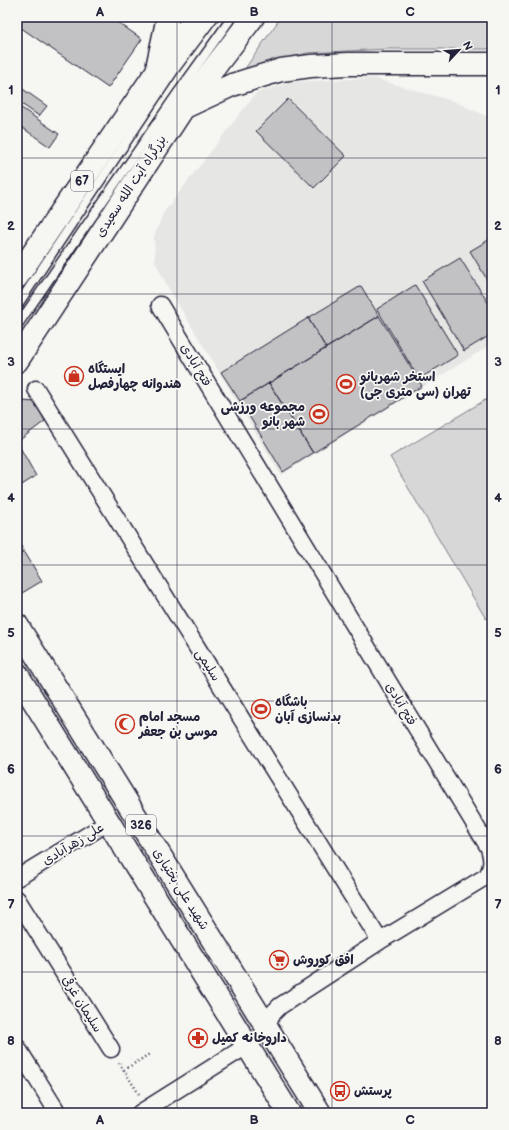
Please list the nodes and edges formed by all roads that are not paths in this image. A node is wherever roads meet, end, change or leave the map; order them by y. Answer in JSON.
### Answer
{"nodes":[{"id":1,"x":168,"y":17,"type":"edge"},
{"id":2,"x":196,"y":17,"type":"edge"},
{"id":3,"x":214,"y":17,"type":"edge"},
{"id":4,"x":232,"y":17,"type":"edge"},
{"id":5,"x":253,"y":17,"type":"edge"},
{"id":6,"x":492,"y":64,"type":"edge"},
{"id":7,"x":166,"y":70,"type":"junction"},
{"id":8,"x":184,"y":107,"type":"junction"},
{"id":9,"x":17,"y":277,"type":"edge"},
{"id":10,"x":160,"y":305,"type":"dead end"},
{"id":11,"x":17,"y":306,"type":"edge"},
{"id":12,"x":17,"y":326,"type":"edge"},
{"id":13,"x":17,"y":361,"type":"edge"},
{"id":14,"x":36,"y":389,"type":"dead end"},
{"id":15,"x":17,"y":625,"type":"edge"},
{"id":16,"x":17,"y":674,"type":"edge"},
{"id":17,"x":109,"y":822,"type":"junction"},
{"id":18,"x":17,"y":878,"type":"edge"},
{"id":19,"x":17,"y":899,"type":"edge"},
{"id":20,"x":380,"y":941,"type":"junction"},
{"id":21,"x":266,"y":1025,"type":"junction"},
{"id":22,"x":248,"y":1046,"type":"junction"},
{"id":23,"x":17,"y":1047,"type":"edge"},
{"id":24,"x":111,"y":1049,"type":"road end"},
{"id":25,"x":147,"y":1111,"type":"edge"},
{"id":26,"x":58,"y":1113,"type":"edge"},
{"id":27,"x":289,"y":1113,"type":"edge"},
{"id":28,"x":320,"y":1113,"type":"edge"}],
"edges":[{"from":1,"to":7,"type":"main road"},
{"from":2,"to":7,"type":"main road","number":"67"},
{"from":3,"to":7,"type":"lane"},
{"from":4,"to":12,"type":"lane"},
{"from":5,"to":8,"type":"main road","name":"بزرگراه آیت الله سعیدی"},
{"from":6,"to":8,"type":"main road"},
{"from":7,"to":9,"type":"main road","number":"67"},
{"from":7,"to":11,"type":"lane"},
{"from":8,"to":13,"type":"main road","name":"بزرگراه آیت الله سعیدی"},
{"from":10,"to":20,"type":"street","name":"فتح آبادی"},
{"from":14,"to":20,"type":"street","name":"سلیمی"},
{"from":15,"to":21,"type":"main road","name":"شهید علی بختیاری","number":"326"},
{"from":16,"to":17,"type":"main road","name":"شهید علی بختیاری","number":"326"},
{"from":17,"to":18,"type":"street","name":"علی زهرآبادی"},
{"from":17,"to":22,"type":"main road","name":"شهید علی بختیاری","number":"326"},
{"from":19,"to":24,"type":"street","name":"سلیمان غرقی"},
{"from":20,"to":21,"type":"street","name":"فتح آبادی"},
{"from":21,"to":22,"type":"main road"},
{"from":21,"to":28,"type":"main road","name":"شهید علی بختیاری","number":"326"},
{"from":22,"to":25,"type":"street"},
{"from":22,"to":27,"type":"main road","name":"شهید علی بختیاری","number":"326"},
{"from":23,"to":26,"type":"street"}]}
